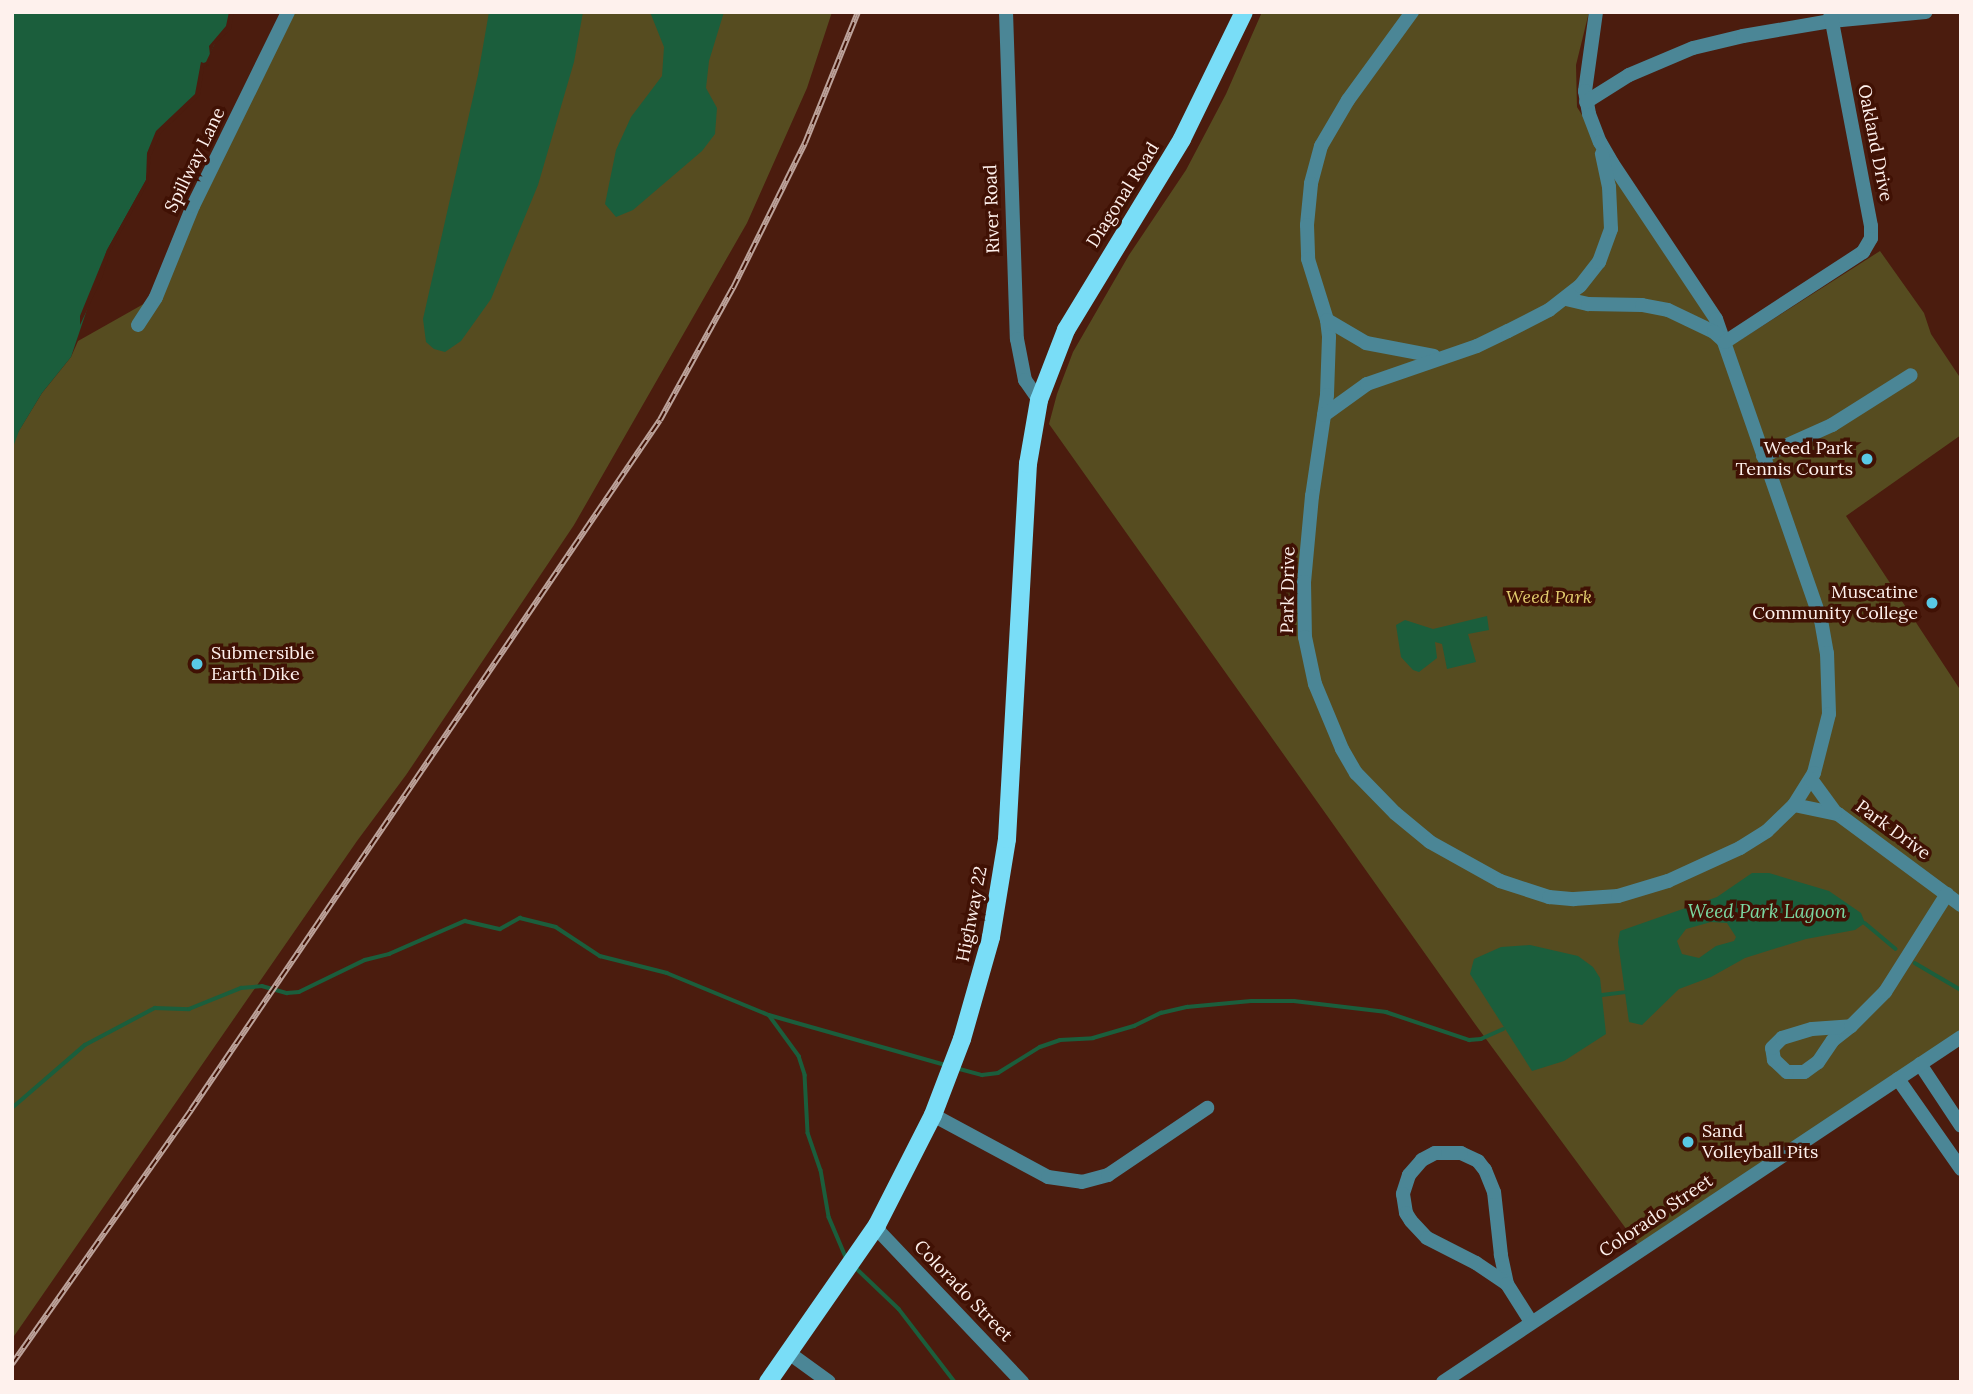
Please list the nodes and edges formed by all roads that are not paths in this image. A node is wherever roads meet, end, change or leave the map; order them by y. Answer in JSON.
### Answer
{"nodes":[{"id":1,"x":288,"y":12,"type":"edge"},
{"id":2,"x":1006,"y":12,"type":"edge"},
{"id":3,"x":1244,"y":12,"type":"edge"},
{"id":4,"x":1412,"y":12,"type":"edge"},
{"id":5,"x":1596,"y":12,"type":"edge"},
{"id":6,"x":1926,"y":12,"type":"edge"},
{"id":7,"x":1830,"y":16,"type":"edge"},
{"id":8,"x":1586,"y":102,"type":"junction"},
{"id":9,"x":1600,"y":142,"type":"junction"},
{"id":10,"x":1702,"y":294,"type":"junction"},
{"id":11,"x":1566,"y":299,"type":"junction"},
{"id":12,"x":1684,"y":316,"type":"junction"},
{"id":13,"x":1328,"y":320,"type":"junction"},
{"id":14,"x":138,"y":326,"type":"dead end"},
{"id":15,"x":1725,"y":342,"type":"junction"},
{"id":16,"x":1441,"y":357,"type":"junction"},
{"id":17,"x":1911,"y":375,"type":"dead end"},
{"id":18,"x":1039,"y":400,"type":"junction"},
{"id":19,"x":1324,"y":415,"type":"junction"},
{"id":20,"x":1763,"y":456,"type":"junction"},
{"id":21,"x":1811,"y":779,"type":"junction"},
{"id":22,"x":1794,"y":805,"type":"junction"},
{"id":23,"x":1838,"y":814,"type":"junction"},
{"id":24,"x":1947,"y":894,"type":"junction"},
{"id":25,"x":1961,"y":905,"type":"edge"},
{"id":26,"x":1851,"y":1026,"type":"junction"},
{"id":27,"x":1961,"y":1037,"type":"edge"},
{"id":28,"x":1920,"y":1064,"type":"junction"},
{"id":29,"x":1898,"y":1079,"type":"junction"},
{"id":30,"x":1207,"y":1108,"type":"dead end"},
{"id":31,"x":933,"y":1115,"type":"junction"},
{"id":32,"x":1961,"y":1126,"type":"edge"},
{"id":33,"x":1958,"y":1162,"type":"edge"},
{"id":34,"x":875,"y":1227,"type":"junction"},
{"id":35,"x":1507,"y":1284,"type":"junction"},
{"id":36,"x":1531,"y":1322,"type":"junction"},
{"id":37,"x":789,"y":1353,"type":"junction"},
{"id":38,"x":768,"y":1382,"type":"edge"},
{"id":39,"x":829,"y":1382,"type":"edge"},
{"id":40,"x":1023,"y":1382,"type":"edge"},
{"id":41,"x":1443,"y":1382,"type":"edge"}],
"edges":[{"from":1,"to":14,"type":"street","name":"Spillway Lane"},
{"from":2,"to":18,"type":"street","name":"River Road"},
{"from":3,"to":18,"type":"main road","name":"Diagonal Road"},
{"from":4,"to":13,"type":"street","name":"Park Drive"},
{"from":5,"to":8,"type":"street","name":"Park Drive"},
{"from":6,"to":7,"type":"street"},
{"from":7,"to":8,"type":"street"},
{"from":7,"to":15,"type":"street","name":"Oakland Drive"},
{"from":8,"to":9,"type":"street","name":"Park Drive"},
{"from":9,"to":10,"type":"street","name":"Park Drive"},
{"from":9,"to":11,"type":"street"},
{"from":10,"to":12,"type":"street"},
{"from":10,"to":15,"type":"street","name":"Park Drive"},
{"from":11,"to":12,"type":"street"},
{"from":11,"to":16,"type":"street"},
{"from":12,"to":15,"type":"street"},
{"from":13,"to":16,"type":"street"},
{"from":13,"to":19,"type":"street","name":"Park Drive"},
{"from":15,"to":20,"type":"street","name":"Park Drive"},
{"from":16,"to":19,"type":"street"},
{"from":17,"to":20,"type":"street"},
{"from":18,"to":31,"type":"main road","name":"Highway 22"},
{"from":19,"to":22,"type":"street","name":"Park Drive"},
{"from":20,"to":21,"type":"street","name":"Park Drive"},
{"from":21,"to":22,"type":"street","name":"Park Drive"},
{"from":21,"to":23,"type":"street"},
{"from":22,"to":23,"type":"street","name":"Park Drive"},
{"from":23,"to":24,"type":"street","name":"Park Drive"},
{"from":24,"to":25,"type":"street","name":"Park Drive"},
{"from":24,"to":26,"type":"street"},
{"from":26,"to":26,"type":"street"},
{"from":27,"to":28,"type":"street","name":"Colorado Street"},
{"from":28,"to":29,"type":"street","name":"Colorado Street"},
{"from":28,"to":32,"type":"street"},
{"from":29,"to":33,"type":"street"},
{"from":29,"to":36,"type":"street","name":"Colorado Street"},
{"from":30,"to":31,"type":"street"},
{"from":31,"to":34,"type":"main road","name":"Highway 22"},
{"from":34,"to":37,"type":"main road","name":"Highway 22"},
{"from":34,"to":40,"type":"street","name":"Colorado Street"},
{"from":35,"to":35,"type":"street"},
{"from":35,"to":36,"type":"street"},
{"from":36,"to":41,"type":"street","name":"Colorado Street"},
{"from":37,"to":38,"type":"main road","name":"Highway 22"},
{"from":37,"to":39,"type":"street"}]}
